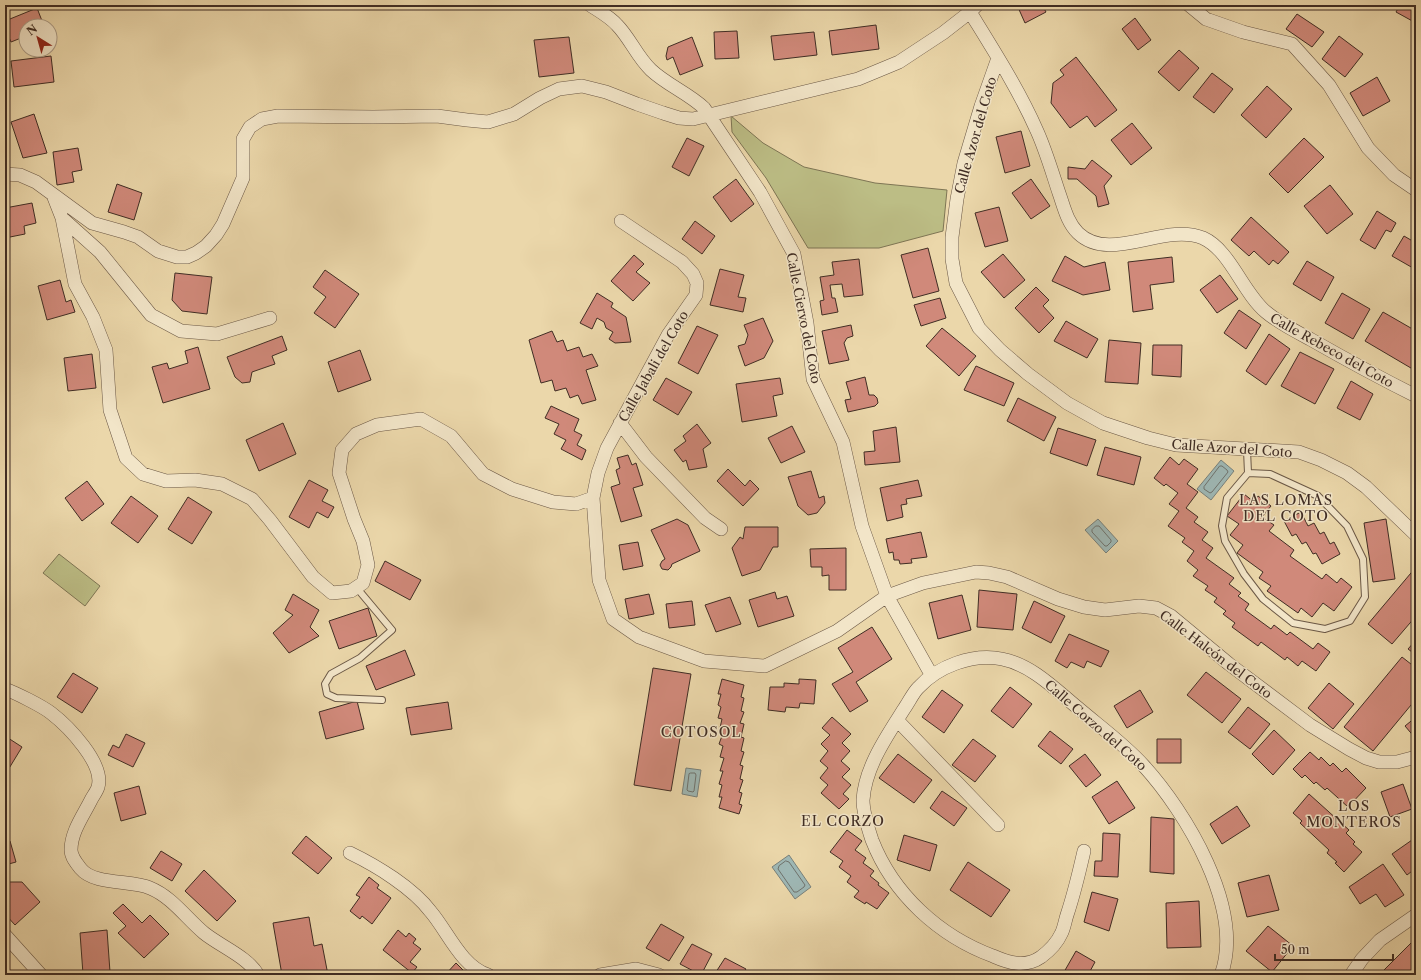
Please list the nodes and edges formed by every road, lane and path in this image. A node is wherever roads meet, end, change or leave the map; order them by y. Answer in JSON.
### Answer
{"nodes":[{"id":1,"x":590,"y":5,"type":"edge"},
{"id":2,"x":1189,"y":5,"type":"edge"},
{"id":3,"x":974,"y":9,"type":"edge"},
{"id":4,"x":998,"y":58,"type":"junction"},
{"id":5,"x":709,"y":115,"type":"junction"},
{"id":6,"x":5,"y":174,"type":"edge"},
{"id":7,"x":1416,"y":190,"type":"edge"},
{"id":8,"x":53,"y":195,"type":"junction"},
{"id":9,"x":62,"y":218,"type":"junction"},
{"id":10,"x":621,"y":221,"type":"dead end"},
{"id":11,"x":270,"y":318,"type":"dead end"},
{"id":12,"x":1416,"y":396,"type":"edge"},
{"id":13,"x":620,"y":423,"type":"junction"},
{"id":14,"x":1248,"y":450,"type":"junction"},
{"id":15,"x":1248,"y":473,"type":"junction"},
{"id":16,"x":593,"y":498,"type":"junction"},
{"id":17,"x":721,"y":528,"type":"dead end"},
{"id":18,"x":1416,"y":535,"type":"edge"},
{"id":19,"x":356,"y":588,"type":"junction"},
{"id":20,"x":887,"y":596,"type":"junction"},
{"id":21,"x":932,"y":676,"type":"junction"},
{"id":22,"x":5,"y":689,"type":"edge"},
{"id":23,"x":382,"y":700,"type":"dead end"},
{"id":24,"x":897,"y":720,"type":"junction"},
{"id":25,"x":1416,"y":757,"type":"edge"},
{"id":26,"x":998,"y":825,"type":"dead end"},
{"id":27,"x":1084,"y":851,"type":"dead end"},
{"id":28,"x":350,"y":853,"type":"dead end"},
{"id":29,"x":1416,"y":915,"type":"edge"},
{"id":30,"x":5,"y":935,"type":"edge"},
{"id":31,"x":41,"y":975,"type":"edge"},
{"id":32,"x":258,"y":975,"type":"edge"},
{"id":33,"x":488,"y":975,"type":"edge"},
{"id":34,"x":600,"y":975,"type":"edge"},
{"id":35,"x":659,"y":975,"type":"edge"},
{"id":36,"x":1221,"y":975,"type":"edge"},
{"id":37,"x":1351,"y":975,"type":"edge"}],
"edges":[{"from":1,"to":5,"type":"street","name":"Calle Ciervo del Coto"},
{"from":2,"to":7,"type":"street"},
{"from":3,"to":4,"type":"street","name":"Calle Rebeco del Coto"},
{"from":3,"to":5,"type":"street"},
{"from":4,"to":12,"type":"street","name":"Calle Rebeco del Coto"},
{"from":4,"to":14,"type":"street","name":"Calle Azor del Coto"},
{"from":5,"to":8,"type":"street"},
{"from":5,"to":20,"type":"street","name":"Calle Ciervo del Coto"},
{"from":6,"to":8,"type":"street"},
{"from":8,"to":9,"type":"street"},
{"from":9,"to":11,"type":"street"},
{"from":9,"to":19,"type":"street"},
{"from":10,"to":13,"type":"street","name":"Calle Jabali del Coto"},
{"from":13,"to":16,"type":"street","name":"Calle Jabali del Coto"},
{"from":13,"to":17,"type":"street"},
{"from":14,"to":15,"type":"lane"},
{"from":14,"to":18,"type":"street","name":"Calle Azor del Coto"},
{"from":15,"to":15,"type":"lane"},
{"from":16,"to":19,"type":"street"},
{"from":16,"to":20,"type":"street","name":"Calle Jabali del Coto"},
{"from":19,"to":23,"type":"lane"},
{"from":20,"to":21,"type":"street","name":"Calle Ciervo del Coto"},
{"from":20,"to":25,"type":"street","name":"Calle Halcón del Coto"},
{"from":21,"to":24,"type":"street","name":"Calle Corzo del Coto"},
{"from":21,"to":36,"type":"street","name":"Calle Corzo del Coto"},
{"from":22,"to":32,"type":"street"},
{"from":24,"to":26,"type":"street"},
{"from":24,"to":27,"type":"street","name":"Calle Corzo del Coto"},
{"from":28,"to":33,"type":"street"},
{"from":29,"to":37,"type":"street"},
{"from":30,"to":31,"type":"street"},
{"from":34,"to":35,"type":"street"}]}
